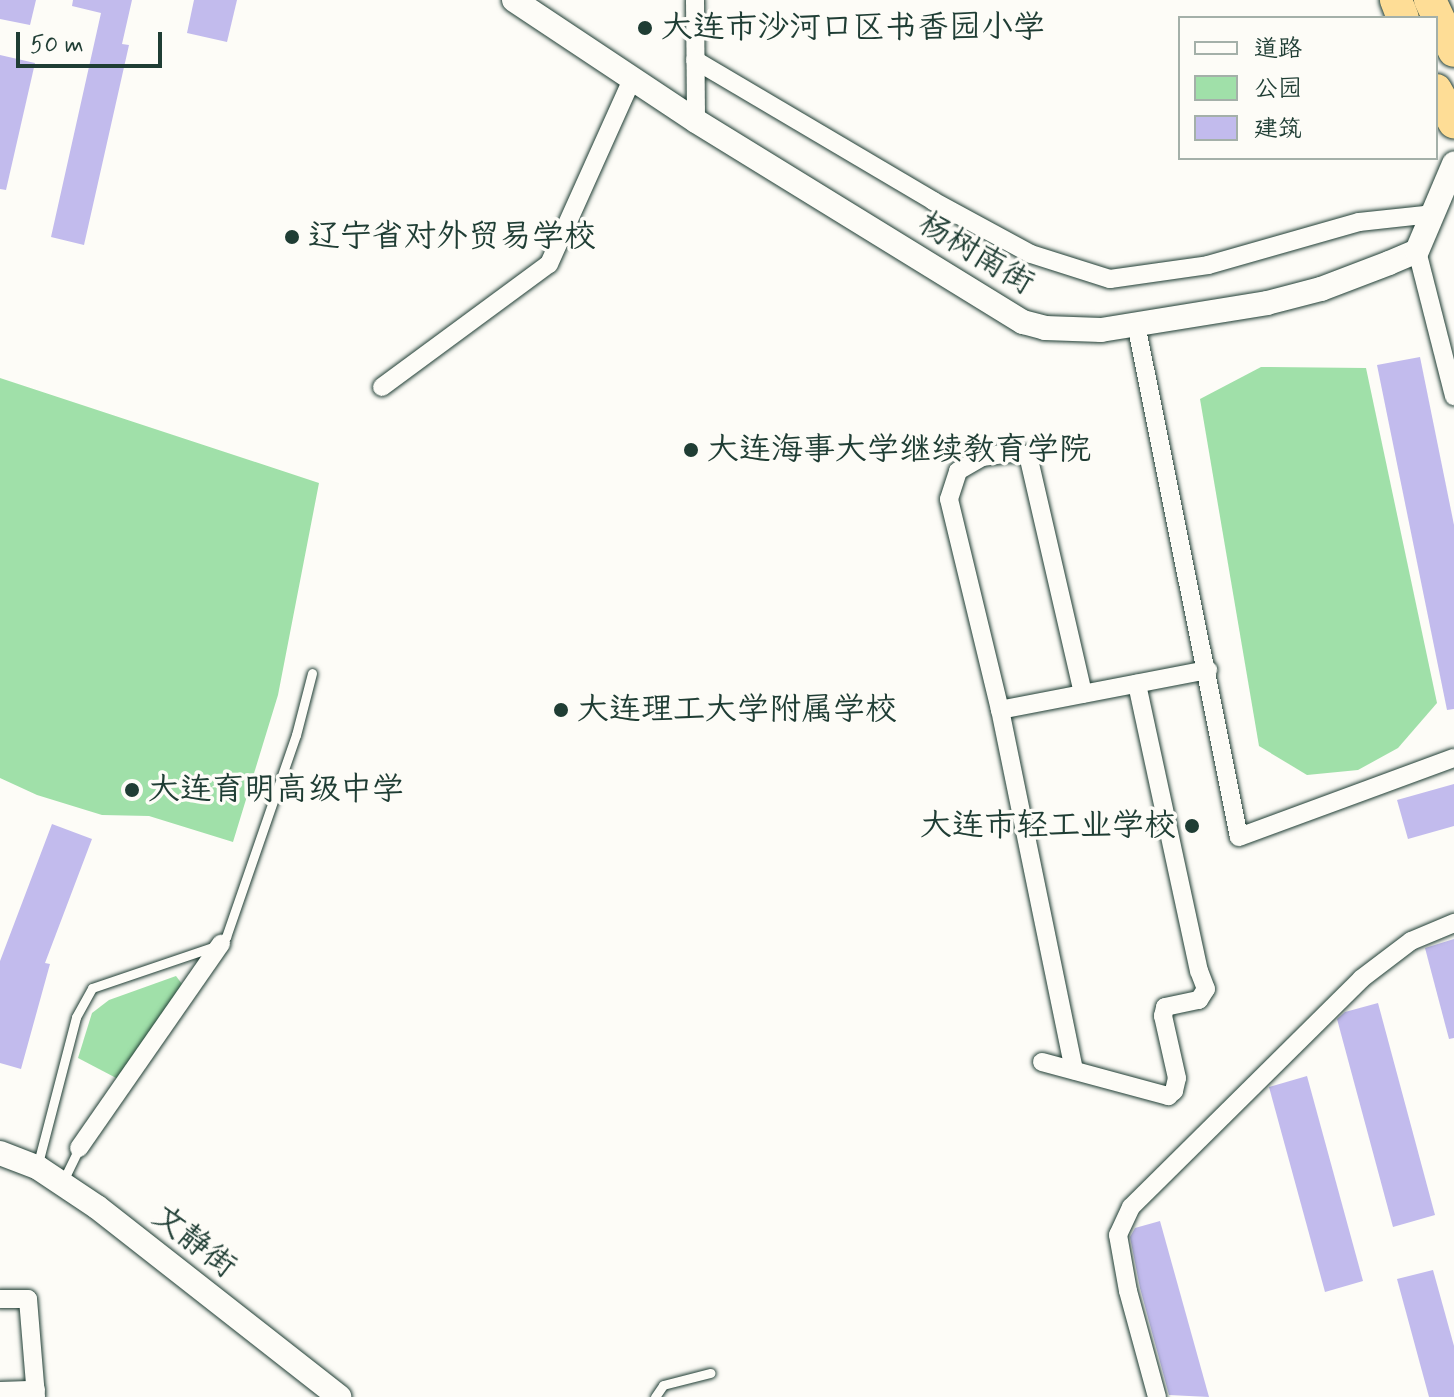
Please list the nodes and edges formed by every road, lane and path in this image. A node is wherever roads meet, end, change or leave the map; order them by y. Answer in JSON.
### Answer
{"nodes":[{"id":1,"x":514,"y":0,"type":"edge"},
{"id":2,"x":695,"y":0,"type":"edge"},
{"id":3,"x":1438,"y":17,"type":"edge"},
{"id":4,"x":1454,"y":51,"type":"edge"},
{"id":5,"x":695,"y":60,"type":"junction"},
{"id":6,"x":632,"y":79,"type":"junction"},
{"id":7,"x":1438,"y":94,"type":"edge"},
{"id":8,"x":696,"y":121,"type":"junction"},
{"id":9,"x":1454,"y":122,"type":"edge"},
{"id":10,"x":1454,"y":164,"type":"edge"},
{"id":11,"x":1423,"y":215,"type":"dead end"},
{"id":12,"x":1417,"y":251,"type":"junction"},
{"id":13,"x":1136,"y":324,"type":"junction"},
{"id":14,"x":382,"y":387,"type":"dead end"},
{"id":15,"x":1454,"y":396,"type":"edge"},
{"id":16,"x":1208,"y":670,"type":"junction"},
{"id":17,"x":312,"y":673,"type":"dead end"},
{"id":18,"x":1137,"y":684,"type":"junction"},
{"id":19,"x":1083,"y":694,"type":"junction"},
{"id":20,"x":1000,"y":710,"type":"junction"},
{"id":21,"x":1454,"y":758,"type":"edge"},
{"id":22,"x":1454,"y":923,"type":"edge"},
{"id":23,"x":221,"y":944,"type":"junction"},
{"id":24,"x":1042,"y":1062,"type":"dead end"},
{"id":25,"x":1074,"y":1070,"type":"junction"},
{"id":26,"x":79,"y":1148,"type":"joint"},
{"id":27,"x":0,"y":1153,"type":"edge"},
{"id":28,"x":37,"y":1167,"type":"junction"},
{"id":29,"x":62,"y":1183,"type":"junction"},
{"id":30,"x":0,"y":1299,"type":"edge"},
{"id":31,"x":710,"y":1373,"type":"dead end"},
{"id":32,"x":0,"y":1391,"type":"edge"},
{"id":33,"x":36,"y":1393,"type":"edge"},
{"id":34,"x":339,"y":1397,"type":"edge"},
{"id":35,"x":655,"y":1397,"type":"edge"},
{"id":36,"x":1157,"y":1397,"type":"edge"}],
"edges":[{"from":1,"to":6,"type":"street","name":"杨树南街"},
{"from":2,"to":5,"type":"street"},
{"from":3,"to":4,"type":"highway"},
{"from":5,"to":8,"type":"street"},
{"from":5,"to":11,"type":"street"},
{"from":6,"to":8,"type":"street","name":"杨树南街"},
{"from":6,"to":14,"type":"street"},
{"from":7,"to":9,"type":"highway"},
{"from":8,"to":13,"type":"street","name":"杨树南街"},
{"from":10,"to":12,"type":"street"},
{"from":12,"to":13,"type":"street","name":"杨树南街"},
{"from":12,"to":15,"type":"street"},
{"from":13,"to":16,"type":"street"},
{"from":16,"to":18,"type":"street"},
{"from":16,"to":21,"type":"street"},
{"from":17,"to":23,"type":"lane"},
{"from":18,"to":19,"type":"street"},
{"from":18,"to":25,"type":"street"},
{"from":19,"to":20,"type":"street"},
{"from":19,"to":20,"type":"street"},
{"from":20,"to":25,"type":"street"},
{"from":22,"to":36,"type":"street"},
{"from":23,"to":26,"type":"street"},
{"from":23,"to":28,"type":"lane"},
{"from":24,"to":25,"type":"street"},
{"from":26,"to":29,"type":"lane"},
{"from":27,"to":28,"type":"street","name":"文静街"},
{"from":28,"to":29,"type":"street","name":"文静街"},
{"from":29,"to":34,"type":"street","name":"文静街"},
{"from":30,"to":33,"type":"street"},
{"from":31,"to":35,"type":"lane"},
{"from":32,"to":33,"type":"street"}]}
